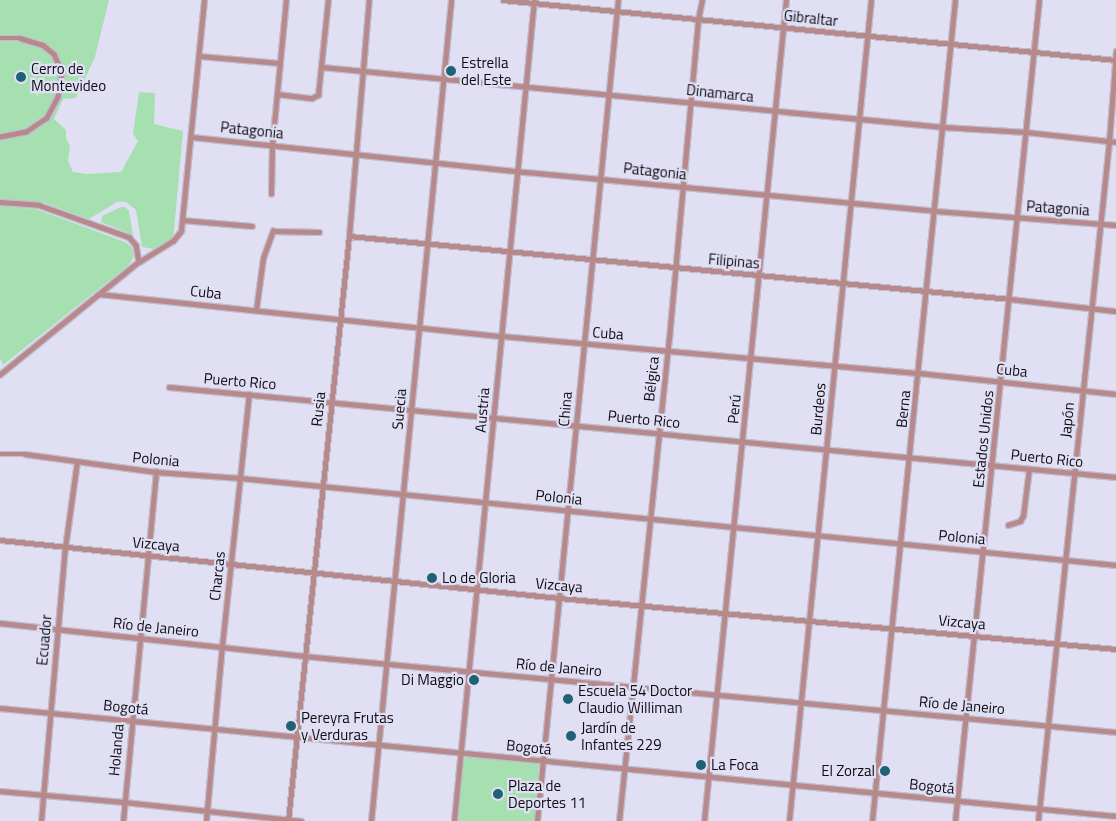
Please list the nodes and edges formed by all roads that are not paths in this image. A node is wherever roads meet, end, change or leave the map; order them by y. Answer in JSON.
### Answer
{"nodes":[{"id":1,"x":204,"y":0,"type":"edge"},
{"id":2,"x":286,"y":0,"type":"edge"},
{"id":3,"x":328,"y":0,"type":"edge"},
{"id":4,"x":369,"y":0,"type":"edge"},
{"id":5,"x":451,"y":0,"type":"edge"},
{"id":6,"x":504,"y":0,"type":"edge"},
{"id":7,"x":618,"y":0,"type":"edge"},
{"id":8,"x":702,"y":0,"type":"edge"},
{"id":9,"x":786,"y":0,"type":"edge"},
{"id":10,"x":871,"y":0,"type":"edge"},
{"id":11,"x":955,"y":0,"type":"edge"},
{"id":12,"x":1039,"y":0,"type":"edge"},
{"id":13,"x":534,"y":2,"type":"edge"},
{"id":14,"x":617,"y":11,"type":"junction"},
{"id":15,"x":698,"y":19,"type":"junction"},
{"id":16,"x":784,"y":28,"type":"junction"},
{"id":17,"x":868,"y":37,"type":"junction"},
{"id":18,"x":0,"y":38,"type":"edge"},
{"id":19,"x":951,"y":45,"type":"junction"},
{"id":20,"x":1116,"y":51,"type":"edge"},
{"id":21,"x":1034,"y":52,"type":"junction"},
{"id":22,"x":199,"y":56,"type":"junction"},
{"id":23,"x":1116,"y":60,"type":"edge"},
{"id":24,"x":280,"y":63,"type":"junction"},
{"id":25,"x":322,"y":67,"type":"junction"},
{"id":26,"x":363,"y":71,"type":"junction"},
{"id":27,"x":444,"y":78,"type":"junction"},
{"id":28,"x":526,"y":87,"type":"junction"},
{"id":29,"x":278,"y":94,"type":"junction"},
{"id":30,"x":609,"y":95,"type":"junction"},
{"id":31,"x":690,"y":102,"type":"junction"},
{"id":32,"x":775,"y":111,"type":"junction"},
{"id":33,"x":860,"y":119,"type":"junction"},
{"id":34,"x":943,"y":127,"type":"junction"},
{"id":35,"x":1026,"y":132,"type":"junction"},
{"id":36,"x":0,"y":137,"type":"edge"},
{"id":37,"x":192,"y":137,"type":"junction"},
{"id":38,"x":1109,"y":142,"type":"junction"},
{"id":39,"x":1116,"y":142,"type":"edge"},
{"id":40,"x":272,"y":145,"type":"junction"},
{"id":41,"x":354,"y":153,"type":"junction"},
{"id":42,"x":436,"y":162,"type":"junction"},
{"id":43,"x":517,"y":171,"type":"junction"},
{"id":44,"x":600,"y":178,"type":"junction"},
{"id":45,"x":682,"y":186,"type":"junction"},
{"id":46,"x":271,"y":194,"type":"dead end"},
{"id":47,"x":768,"y":195,"type":"junction"},
{"id":48,"x":0,"y":202,"type":"edge"},
{"id":49,"x":852,"y":203,"type":"junction"},
{"id":50,"x":935,"y":211,"type":"junction"},
{"id":51,"x":1018,"y":218,"type":"junction"},
{"id":52,"x":182,"y":220,"type":"junction"},
{"id":53,"x":1100,"y":224,"type":"junction"},
{"id":54,"x":252,"y":226,"type":"dead end"},
{"id":55,"x":1116,"y":226,"type":"edge"},
{"id":56,"x":319,"y":232,"type":"dead end"},
{"id":57,"x":349,"y":236,"type":"junction"},
{"id":58,"x":428,"y":244,"type":"junction"},
{"id":59,"x":510,"y":252,"type":"junction"},
{"id":60,"x":592,"y":260,"type":"junction"},
{"id":61,"x":139,"y":262,"type":"junction"},
{"id":62,"x":674,"y":268,"type":"junction"},
{"id":63,"x":758,"y":276,"type":"junction"},
{"id":64,"x":842,"y":284,"type":"junction"},
{"id":65,"x":927,"y":291,"type":"junction"},
{"id":66,"x":99,"y":294,"type":"junction"},
{"id":67,"x":1010,"y":299,"type":"junction"},
{"id":68,"x":1091,"y":309,"type":"junction"},
{"id":69,"x":256,"y":310,"type":"junction"},
{"id":70,"x":1116,"y":312,"type":"edge"},
{"id":71,"x":340,"y":320,"type":"junction"},
{"id":72,"x":420,"y":326,"type":"junction"},
{"id":73,"x":501,"y":336,"type":"junction"},
{"id":74,"x":584,"y":343,"type":"junction"},
{"id":75,"x":667,"y":350,"type":"junction"},
{"id":76,"x":751,"y":358,"type":"junction"},
{"id":77,"x":834,"y":365,"type":"junction"},
{"id":78,"x":919,"y":373,"type":"junction"},
{"id":79,"x":0,"y":375,"type":"edge"},
{"id":80,"x":1001,"y":382,"type":"junction"},
{"id":81,"x":169,"y":387,"type":"dead end"},
{"id":82,"x":1083,"y":391,"type":"junction"},
{"id":83,"x":249,"y":394,"type":"junction"},
{"id":84,"x":1116,"y":394,"type":"edge"},
{"id":85,"x":331,"y":402,"type":"junction"},
{"id":86,"x":411,"y":409,"type":"junction"},
{"id":87,"x":494,"y":418,"type":"junction"},
{"id":88,"x":576,"y":425,"type":"junction"},
{"id":89,"x":658,"y":433,"type":"junction"},
{"id":90,"x":744,"y":441,"type":"junction"},
{"id":91,"x":827,"y":450,"type":"junction"},
{"id":92,"x":0,"y":454,"type":"edge"},
{"id":93,"x":911,"y":456,"type":"junction"},
{"id":94,"x":77,"y":462,"type":"junction"},
{"id":95,"x":993,"y":465,"type":"junction"},
{"id":96,"x":1029,"y":468,"type":"junction"},
{"id":97,"x":156,"y":472,"type":"junction"},
{"id":98,"x":1074,"y":473,"type":"junction"},
{"id":99,"x":1116,"y":477,"type":"edge"},
{"id":100,"x":240,"y":478,"type":"junction"},
{"id":101,"x":322,"y":488,"type":"junction"},
{"id":102,"x":404,"y":495,"type":"junction"},
{"id":103,"x":486,"y":503,"type":"junction"},
{"id":104,"x":568,"y":511,"type":"junction"},
{"id":105,"x":650,"y":519,"type":"junction"},
{"id":106,"x":1008,"y":525,"type":"dead end"},
{"id":107,"x":734,"y":528,"type":"junction"},
{"id":108,"x":818,"y":535,"type":"junction"},
{"id":109,"x":0,"y":540,"type":"edge"},
{"id":110,"x":901,"y":544,"type":"junction"},
{"id":111,"x":65,"y":548,"type":"junction"},
{"id":112,"x":983,"y":552,"type":"junction"},
{"id":113,"x":147,"y":556,"type":"junction"},
{"id":114,"x":1066,"y":560,"type":"junction"},
{"id":115,"x":231,"y":564,"type":"junction"},
{"id":116,"x":1116,"y":565,"type":"edge"},
{"id":117,"x":312,"y":573,"type":"junction"},
{"id":118,"x":395,"y":581,"type":"junction"},
{"id":119,"x":476,"y":589,"type":"junction"},
{"id":120,"x":559,"y":598,"type":"junction"},
{"id":121,"x":642,"y":604,"type":"junction"},
{"id":122,"x":725,"y":612,"type":"junction"},
{"id":123,"x":808,"y":620,"type":"junction"},
{"id":124,"x":0,"y":623,"type":"edge"},
{"id":125,"x":891,"y":628,"type":"junction"},
{"id":126,"x":58,"y":630,"type":"junction"},
{"id":127,"x":973,"y":635,"type":"junction"},
{"id":128,"x":138,"y":638,"type":"junction"},
{"id":129,"x":1056,"y":643,"type":"junction"},
{"id":130,"x":222,"y":646,"type":"junction"},
{"id":131,"x":1116,"y":649,"type":"edge"},
{"id":132,"x":304,"y":656,"type":"junction"},
{"id":133,"x":386,"y":662,"type":"junction"},
{"id":134,"x":468,"y":671,"type":"junction"},
{"id":135,"x":551,"y":678,"type":"junction"},
{"id":136,"x":633,"y":686,"type":"junction"},
{"id":137,"x":716,"y":694,"type":"junction"},
{"id":138,"x":800,"y":702,"type":"junction"},
{"id":139,"x":0,"y":708,"type":"edge"},
{"id":140,"x":882,"y":710,"type":"junction"},
{"id":141,"x":51,"y":712,"type":"junction"},
{"id":142,"x":965,"y":718,"type":"junction"},
{"id":143,"x":132,"y":720,"type":"junction"},
{"id":144,"x":1048,"y":726,"type":"junction"},
{"id":145,"x":214,"y":728,"type":"junction"},
{"id":146,"x":1116,"y":732,"type":"edge"},
{"id":147,"x":295,"y":737,"type":"junction"},
{"id":148,"x":379,"y":746,"type":"junction"},
{"id":149,"x":460,"y":753,"type":"junction"},
{"id":150,"x":543,"y":761,"type":"junction"},
{"id":151,"x":624,"y":769,"type":"junction"},
{"id":152,"x":708,"y":777,"type":"junction"},
{"id":153,"x":792,"y":784,"type":"junction"},
{"id":154,"x":0,"y":791,"type":"edge"},
{"id":155,"x":875,"y":792,"type":"junction"},
{"id":156,"x":44,"y":794,"type":"junction"},
{"id":157,"x":957,"y":801,"type":"junction"},
{"id":158,"x":124,"y":802,"type":"junction"},
{"id":159,"x":1039,"y":809,"type":"junction"},
{"id":160,"x":206,"y":812,"type":"junction"},
{"id":161,"x":1116,"y":816,"type":"edge"},
{"id":162,"x":288,"y":820,"type":"edge"},
{"id":163,"x":41,"y":821,"type":"edge"},
{"id":164,"x":123,"y":821,"type":"edge"},
{"id":165,"x":206,"y":821,"type":"edge"},
{"id":166,"x":301,"y":821,"type":"edge"},
{"id":167,"x":371,"y":821,"type":"edge"},
{"id":168,"x":454,"y":821,"type":"edge"},
{"id":169,"x":537,"y":821,"type":"edge"},
{"id":170,"x":619,"y":821,"type":"edge"},
{"id":171,"x":704,"y":821,"type":"edge"},
{"id":172,"x":789,"y":821,"type":"edge"},
{"id":173,"x":872,"y":821,"type":"edge"},
{"id":174,"x":955,"y":821,"type":"edge"},
{"id":175,"x":1038,"y":821,"type":"edge"}],
"edges":[{"from":1,"to":22,"type":"street"},
{"from":2,"to":24,"type":"street"},
{"from":3,"to":25,"type":"street"},
{"from":4,"to":26,"type":"street","name":"Rusia"},
{"from":5,"to":27,"type":"street","name":"Suecia"},
{"from":6,"to":13,"type":"street","name":"Gibraltar"},
{"from":7,"to":14,"type":"street","name":"China"},
{"from":8,"to":15,"type":"street","name":"Bélgica"},
{"from":9,"to":16,"type":"street","name":"Perú"},
{"from":10,"to":17,"type":"street","name":"Burdeos"},
{"from":11,"to":19,"type":"street","name":"Berna"},
{"from":12,"to":21,"type":"street","name":"Estados Unidos"},
{"from":13,"to":14,"type":"street","name":"Gibraltar"},
{"from":13,"to":28,"type":"street","name":"Austria"},
{"from":14,"to":15,"type":"street","name":"Gibraltar"},
{"from":14,"to":30,"type":"street","name":"China"},
{"from":15,"to":16,"type":"street","name":"Gibraltar"},
{"from":15,"to":31,"type":"street","name":"Bélgica"},
{"from":16,"to":17,"type":"street","name":"Gibraltar"},
{"from":16,"to":32,"type":"street","name":"Perú"},
{"from":17,"to":19,"type":"street","name":"Gibraltar"},
{"from":17,"to":33,"type":"street","name":"Burdeos"},
{"from":18,"to":36,"type":"street"},
{"from":19,"to":21,"type":"street","name":"Gibraltar"},
{"from":19,"to":34,"type":"street","name":"Berna"},
{"from":20,"to":23,"type":"street","name":"Japón"},
{"from":21,"to":23,"type":"street","name":"Gibraltar"},
{"from":21,"to":35,"type":"street","name":"Estados Unidos"},
{"from":22,"to":24,"type":"street"},
{"from":22,"to":37,"type":"street"},
{"from":23,"to":38,"type":"street","name":"Japón"},
{"from":24,"to":29,"type":"street"},
{"from":25,"to":26,"type":"street","name":"Dinamarca"},
{"from":25,"to":29,"type":"street"},
{"from":26,"to":27,"type":"street","name":"Dinamarca"},
{"from":26,"to":41,"type":"street","name":"Rusia"},
{"from":27,"to":28,"type":"street","name":"Dinamarca"},
{"from":27,"to":42,"type":"street","name":"Suecia"},
{"from":28,"to":30,"type":"street","name":"Dinamarca"},
{"from":28,"to":43,"type":"street","name":"Austria"},
{"from":29,"to":40,"type":"street"},
{"from":30,"to":31,"type":"street","name":"Dinamarca"},
{"from":30,"to":44,"type":"street","name":"China"},
{"from":31,"to":32,"type":"street","name":"Dinamarca"},
{"from":31,"to":45,"type":"street","name":"Bélgica"},
{"from":32,"to":33,"type":"street","name":"Dinamarca"},
{"from":32,"to":47,"type":"street","name":"Perú"},
{"from":33,"to":34,"type":"street","name":"Dinamarca"},
{"from":33,"to":49,"type":"street","name":"Burdeos"},
{"from":34,"to":35,"type":"street","name":"Dinamarca"},
{"from":34,"to":50,"type":"street","name":"Berna"},
{"from":35,"to":38,"type":"street","name":"Dinamarca"},
{"from":35,"to":51,"type":"street","name":"Estados Unidos"},
{"from":37,"to":40,"type":"street","name":"Patagonia"},
{"from":37,"to":52,"type":"street"},
{"from":38,"to":39,"type":"street","name":"Dinamarca"},
{"from":38,"to":53,"type":"street","name":"Japón"},
{"from":40,"to":41,"type":"street","name":"Patagonia"},
{"from":40,"to":46,"type":"street"},
{"from":41,"to":42,"type":"street","name":"Patagonia"},
{"from":41,"to":57,"type":"street","name":"Rusia"},
{"from":42,"to":43,"type":"street","name":"Patagonia"},
{"from":42,"to":58,"type":"street","name":"Suecia"},
{"from":43,"to":44,"type":"street","name":"Patagonia"},
{"from":43,"to":59,"type":"street","name":"Austria"},
{"from":44,"to":45,"type":"street","name":"Patagonia"},
{"from":44,"to":60,"type":"street","name":"China"},
{"from":45,"to":47,"type":"street","name":"Patagonia"},
{"from":45,"to":62,"type":"street","name":"Bélgica"},
{"from":47,"to":49,"type":"street","name":"Patagonia"},
{"from":47,"to":63,"type":"street","name":"Perú"},
{"from":48,"to":61,"type":"street"},
{"from":49,"to":50,"type":"street","name":"Patagonia"},
{"from":49,"to":64,"type":"street","name":"Burdeos"},
{"from":50,"to":51,"type":"street","name":"Patagonia"},
{"from":50,"to":65,"type":"street","name":"Berna"},
{"from":51,"to":53,"type":"street","name":"Patagonia"},
{"from":51,"to":67,"type":"street","name":"Estados Unidos"},
{"from":52,"to":54,"type":"street"},
{"from":52,"to":61,"type":"street"},
{"from":53,"to":55,"type":"street","name":"Patagonia"},
{"from":53,"to":68,"type":"street","name":"Japón"},
{"from":56,"to":69,"type":"street"},
{"from":57,"to":58,"type":"street","name":"Filipinas"},
{"from":57,"to":71,"type":"street","name":"Rusia"},
{"from":58,"to":59,"type":"street","name":"Filipinas"},
{"from":58,"to":72,"type":"street","name":"Suecia"},
{"from":59,"to":60,"type":"street","name":"Filipinas"},
{"from":59,"to":73,"type":"street","name":"Austria"},
{"from":60,"to":62,"type":"street","name":"Filipinas"},
{"from":60,"to":74,"type":"street","name":"China"},
{"from":61,"to":66,"type":"street"},
{"from":62,"to":63,"type":"street","name":"Filipinas"},
{"from":62,"to":75,"type":"street","name":"Bélgica"},
{"from":63,"to":64,"type":"street","name":"Filipinas"},
{"from":63,"to":76,"type":"street","name":"Perú"},
{"from":64,"to":65,"type":"street","name":"Filipinas"},
{"from":64,"to":77,"type":"street","name":"Burdeos"},
{"from":65,"to":67,"type":"street","name":"Filipinas"},
{"from":65,"to":78,"type":"street","name":"Berna"},
{"from":66,"to":69,"type":"street","name":"Cuba"},
{"from":66,"to":79,"type":"street"},
{"from":67,"to":68,"type":"street","name":"Filipinas"},
{"from":67,"to":80,"type":"street","name":"Estados Unidos"},
{"from":68,"to":70,"type":"street","name":"Filipinas"},
{"from":68,"to":82,"type":"street","name":"Japón"},
{"from":69,"to":71,"type":"street","name":"Cuba"},
{"from":71,"to":72,"type":"street","name":"Cuba"},
{"from":71,"to":85,"type":"street","name":"Rusia"},
{"from":72,"to":73,"type":"street","name":"Cuba"},
{"from":72,"to":86,"type":"street","name":"Suecia"},
{"from":73,"to":74,"type":"street","name":"Cuba"},
{"from":73,"to":87,"type":"street","name":"Austria"},
{"from":74,"to":75,"type":"street","name":"Cuba"},
{"from":74,"to":88,"type":"street","name":"China"},
{"from":75,"to":76,"type":"street","name":"Cuba"},
{"from":75,"to":89,"type":"street","name":"Bélgica"},
{"from":76,"to":77,"type":"street","name":"Cuba"},
{"from":76,"to":90,"type":"street","name":"Perú"},
{"from":77,"to":78,"type":"street","name":"Cuba"},
{"from":77,"to":91,"type":"street","name":"Burdeos"},
{"from":78,"to":80,"type":"street","name":"Cuba"},
{"from":78,"to":93,"type":"street","name":"Berna"},
{"from":80,"to":82,"type":"street","name":"Cuba"},
{"from":80,"to":95,"type":"street","name":"Estados Unidos"},
{"from":81,"to":83,"type":"street","name":"Puerto Rico"},
{"from":82,"to":84,"type":"street","name":"Cuba"},
{"from":82,"to":98,"type":"street","name":"Japón"},
{"from":83,"to":85,"type":"street","name":"Puerto Rico"},
{"from":83,"to":100,"type":"street","name":"Charcas"},
{"from":85,"to":86,"type":"street","name":"Puerto Rico"},
{"from":85,"to":101,"type":"street","name":"Rusia"},
{"from":86,"to":87,"type":"street","name":"Puerto Rico"},
{"from":86,"to":102,"type":"street","name":"Suecia"},
{"from":87,"to":88,"type":"street","name":"Puerto Rico"},
{"from":87,"to":103,"type":"street","name":"Austria"},
{"from":88,"to":89,"type":"street","name":"Puerto Rico"},
{"from":88,"to":104,"type":"street","name":"China"},
{"from":89,"to":90,"type":"street","name":"Puerto Rico"},
{"from":89,"to":105,"type":"street","name":"Bélgica"},
{"from":90,"to":91,"type":"street","name":"Puerto Rico"},
{"from":90,"to":107,"type":"street","name":"Perú"},
{"from":91,"to":93,"type":"street","name":"Puerto Rico"},
{"from":91,"to":108,"type":"street","name":"Burdeos"},
{"from":92,"to":94,"type":"street","name":"Polonia"},
{"from":93,"to":95,"type":"street","name":"Puerto Rico"},
{"from":93,"to":110,"type":"street","name":"Berna"},
{"from":94,"to":97,"type":"street","name":"Polonia"},
{"from":94,"to":111,"type":"street","name":"Ecuador"},
{"from":95,"to":96,"type":"street","name":"Puerto Rico"},
{"from":95,"to":112,"type":"street","name":"Estados Unidos"},
{"from":96,"to":98,"type":"street","name":"Puerto Rico"},
{"from":96,"to":106,"type":"street"},
{"from":97,"to":100,"type":"street","name":"Polonia"},
{"from":97,"to":113,"type":"street","name":"Holanda"},
{"from":98,"to":99,"type":"street","name":"Puerto Rico"},
{"from":98,"to":114,"type":"street","name":"Japón"},
{"from":100,"to":101,"type":"street","name":"Polonia"},
{"from":100,"to":115,"type":"street","name":"Charcas"},
{"from":101,"to":102,"type":"street","name":"Polonia"},
{"from":101,"to":117,"type":"street","name":"Rusia"},
{"from":102,"to":103,"type":"street","name":"Polonia"},
{"from":102,"to":118,"type":"street","name":"Suecia"},
{"from":103,"to":104,"type":"street","name":"Polonia"},
{"from":103,"to":119,"type":"street","name":"Austria"},
{"from":104,"to":105,"type":"street","name":"Polonia"},
{"from":104,"to":120,"type":"street","name":"China"},
{"from":105,"to":107,"type":"street","name":"Polonia"},
{"from":105,"to":121,"type":"street","name":"Bélgica"},
{"from":107,"to":108,"type":"street","name":"Polonia"},
{"from":107,"to":122,"type":"street","name":"Perú"},
{"from":108,"to":110,"type":"street","name":"Polonia"},
{"from":108,"to":123,"type":"street","name":"Burdeos"},
{"from":109,"to":111,"type":"street","name":"Vizcaya"},
{"from":110,"to":112,"type":"street","name":"Polonia"},
{"from":110,"to":125,"type":"street","name":"Berna"},
{"from":111,"to":113,"type":"street","name":"Vizcaya"},
{"from":111,"to":126,"type":"street","name":"Ecuador"},
{"from":112,"to":114,"type":"street","name":"Polonia"},
{"from":112,"to":127,"type":"street","name":"Estados Unidos"},
{"from":113,"to":115,"type":"street","name":"Vizcaya"},
{"from":113,"to":128,"type":"street","name":"Holanda"},
{"from":114,"to":116,"type":"street","name":"Polonia"},
{"from":114,"to":129,"type":"street","name":"Japón"},
{"from":115,"to":117,"type":"street","name":"Vizcaya"},
{"from":115,"to":130,"type":"street","name":"Charcas"},
{"from":117,"to":118,"type":"street","name":"Vizcaya"},
{"from":117,"to":132,"type":"street","name":"Rusia"},
{"from":118,"to":119,"type":"street","name":"Vizcaya"},
{"from":118,"to":133,"type":"street","name":"Suecia"},
{"from":119,"to":120,"type":"street","name":"Vizcaya"},
{"from":119,"to":134,"type":"street","name":"Austria"},
{"from":120,"to":121,"type":"street","name":"Vizcaya"},
{"from":120,"to":135,"type":"street","name":"China"},
{"from":121,"to":122,"type":"street","name":"Vizcaya"},
{"from":121,"to":136,"type":"street","name":"Bélgica"},
{"from":122,"to":123,"type":"street","name":"Vizcaya"},
{"from":122,"to":137,"type":"street","name":"Perú"},
{"from":123,"to":125,"type":"street","name":"Vizcaya"},
{"from":123,"to":138,"type":"street","name":"Burdeos"},
{"from":124,"to":126,"type":"street","name":"Río de Janeiro"},
{"from":125,"to":127,"type":"street","name":"Vizcaya"},
{"from":125,"to":140,"type":"street","name":"Berna"},
{"from":126,"to":128,"type":"street","name":"Río de Janeiro"},
{"from":126,"to":141,"type":"street","name":"Ecuador"},
{"from":127,"to":129,"type":"street","name":"Vizcaya"},
{"from":127,"to":142,"type":"street","name":"Estados Unidos"},
{"from":128,"to":130,"type":"street","name":"Río de Janeiro"},
{"from":128,"to":143,"type":"street","name":"Holanda"},
{"from":129,"to":131,"type":"street","name":"Vizcaya"},
{"from":129,"to":144,"type":"street","name":"Japón"},
{"from":130,"to":132,"type":"street","name":"Río de Janeiro"},
{"from":130,"to":145,"type":"street","name":"Charcas"},
{"from":132,"to":133,"type":"street","name":"Río de Janeiro"},
{"from":132,"to":147,"type":"street","name":"Rusia"},
{"from":133,"to":134,"type":"street","name":"Río de Janeiro"},
{"from":133,"to":148,"type":"street","name":"Suecia"},
{"from":134,"to":135,"type":"street","name":"Río de Janeiro"},
{"from":134,"to":149,"type":"street","name":"Austria"},
{"from":135,"to":136,"type":"street","name":"Río de Janeiro"},
{"from":135,"to":150,"type":"street","name":"China"},
{"from":136,"to":137,"type":"street","name":"Río de Janeiro"},
{"from":136,"to":151,"type":"street","name":"Bélgica"},
{"from":137,"to":138,"type":"street","name":"Río de Janeiro"},
{"from":137,"to":152,"type":"street","name":"Perú"},
{"from":138,"to":140,"type":"street","name":"Río de Janeiro"},
{"from":138,"to":153,"type":"street","name":"Burdeos"},
{"from":139,"to":141,"type":"street","name":"Bogotá"},
{"from":140,"to":142,"type":"street","name":"Río de Janeiro"},
{"from":140,"to":155,"type":"street","name":"Berna"},
{"from":141,"to":143,"type":"street","name":"Bogotá"},
{"from":141,"to":156,"type":"street","name":"Ecuador"},
{"from":142,"to":144,"type":"street","name":"Río de Janeiro"},
{"from":142,"to":157,"type":"street","name":"Estados Unidos"},
{"from":143,"to":145,"type":"street","name":"Bogotá"},
{"from":143,"to":158,"type":"street","name":"Holanda"},
{"from":144,"to":146,"type":"street","name":"Río de Janeiro"},
{"from":144,"to":159,"type":"street","name":"Japón"},
{"from":145,"to":147,"type":"street","name":"Bogotá"},
{"from":145,"to":160,"type":"street","name":"Charcas"},
{"from":147,"to":148,"type":"street","name":"Bogotá"},
{"from":147,"to":162,"type":"street","name":"Rusia"},
{"from":148,"to":149,"type":"street","name":"Bogotá"},
{"from":148,"to":167,"type":"street","name":"Suecia"},
{"from":149,"to":150,"type":"street","name":"Bogotá"},
{"from":149,"to":168,"type":"street","name":"Austria"},
{"from":150,"to":151,"type":"street","name":"Bogotá"},
{"from":150,"to":169,"type":"street","name":"China"},
{"from":151,"to":152,"type":"street","name":"Bogotá"},
{"from":151,"to":170,"type":"street","name":"Bélgica"},
{"from":152,"to":153,"type":"street","name":"Bogotá"},
{"from":152,"to":171,"type":"street","name":"Perú"},
{"from":153,"to":155,"type":"street","name":"Bogotá"},
{"from":153,"to":172,"type":"street","name":"Burdeos"},
{"from":154,"to":156,"type":"street"},
{"from":155,"to":157,"type":"street","name":"Bogotá"},
{"from":155,"to":173,"type":"street","name":"Berna"},
{"from":156,"to":158,"type":"street"},
{"from":156,"to":163,"type":"street","name":"Ecuador"},
{"from":157,"to":159,"type":"street","name":"Bogotá"},
{"from":157,"to":174,"type":"street","name":"Estados Unidos"},
{"from":158,"to":160,"type":"street"},
{"from":158,"to":164,"type":"street","name":"Holanda"},
{"from":159,"to":161,"type":"street","name":"Bogotá"},
{"from":159,"to":175,"type":"street","name":"Japón"},
{"from":160,"to":162,"type":"street"},
{"from":160,"to":165,"type":"street","name":"Charcas"},
{"from":162,"to":166,"type":"street"}]}
